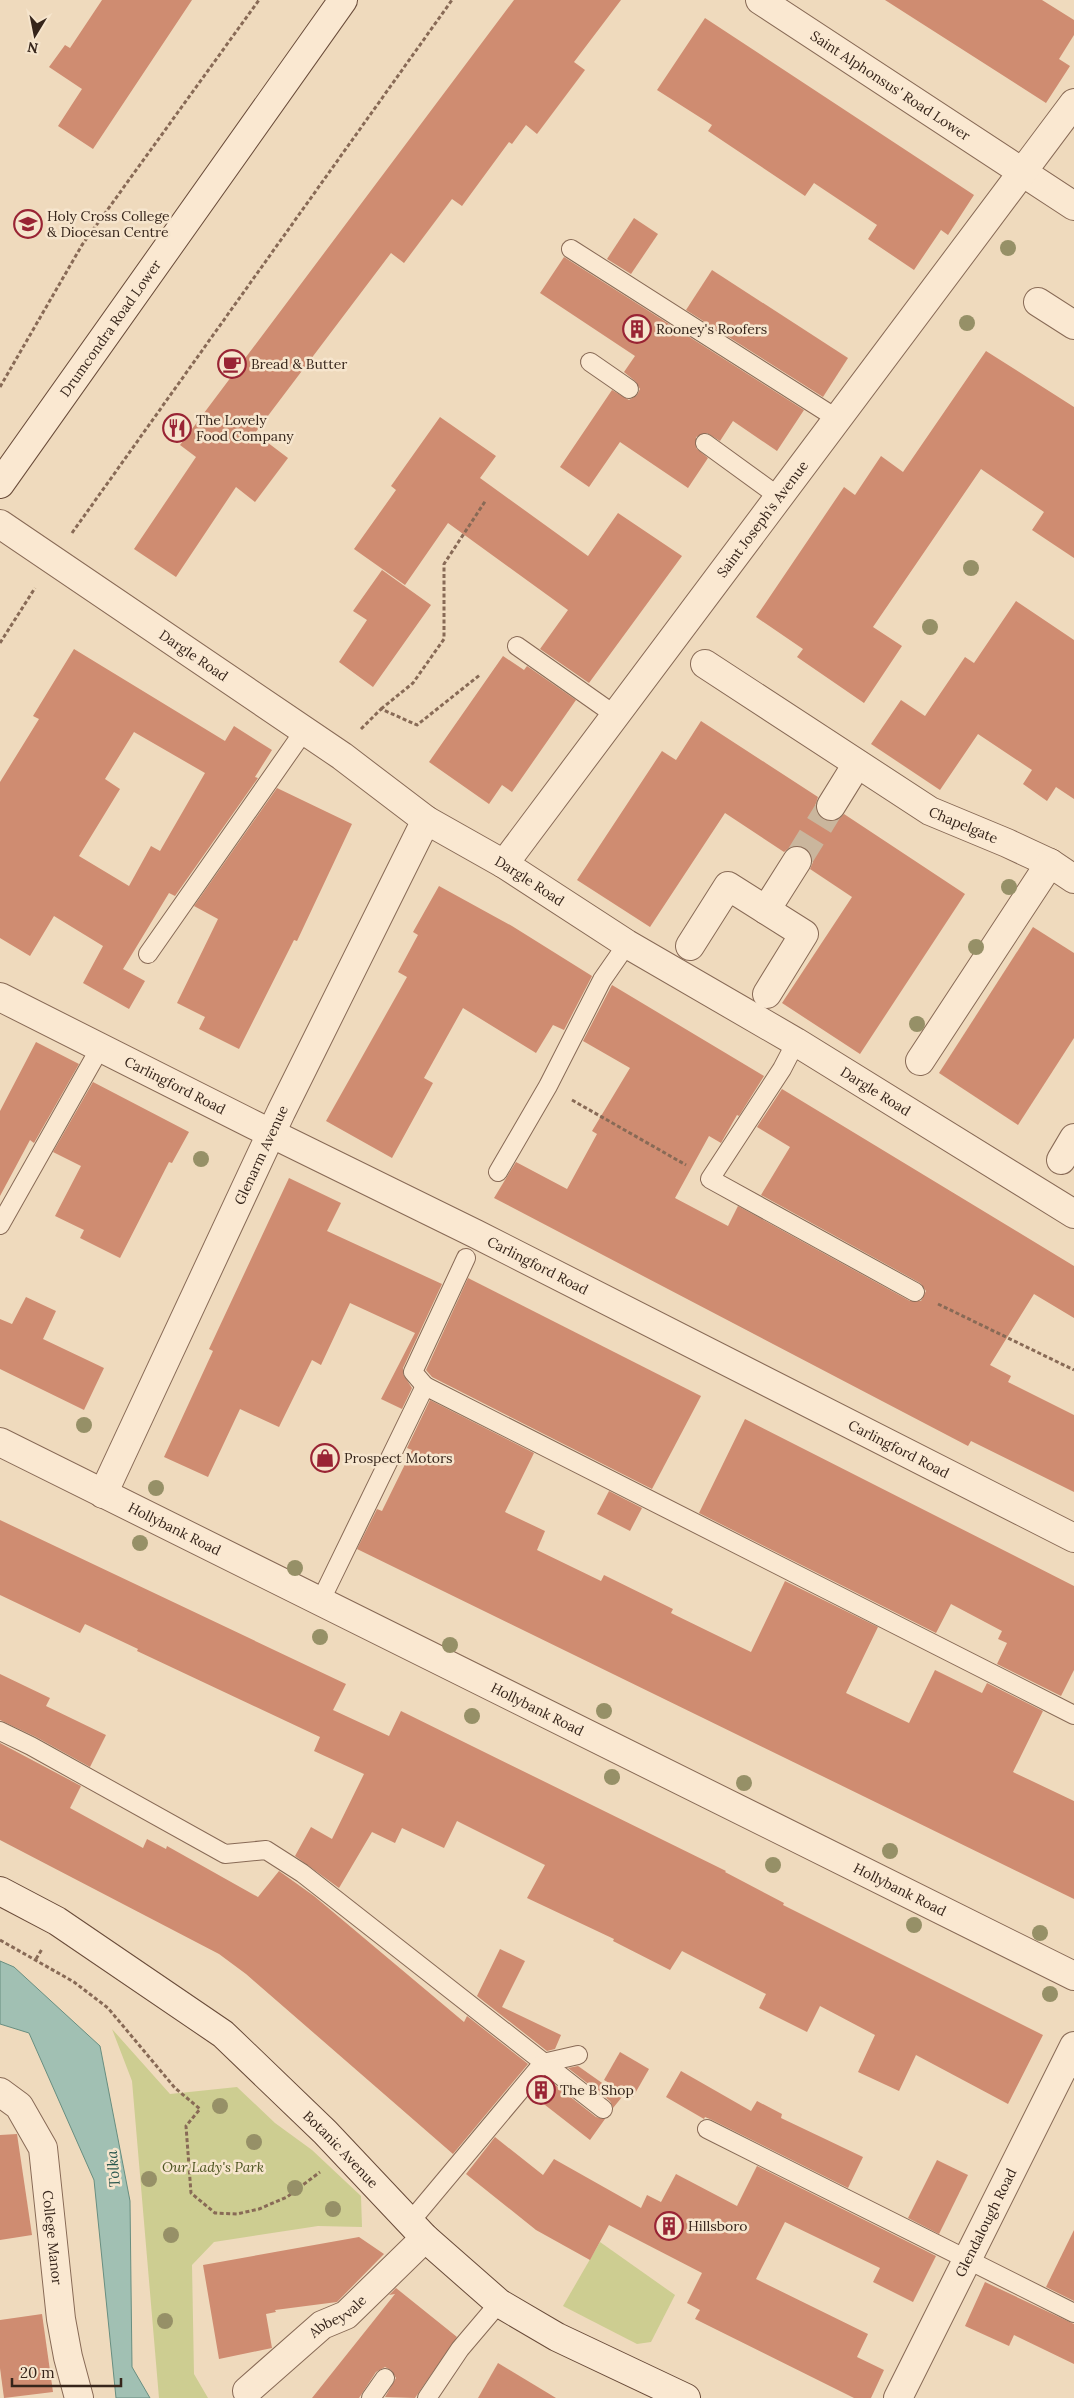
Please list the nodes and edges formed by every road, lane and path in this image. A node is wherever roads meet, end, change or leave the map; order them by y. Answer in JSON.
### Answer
{"nodes":[{"id":1,"x":259,"y":0,"type":"edge"},
{"id":2,"x":343,"y":0,"type":"edge"},
{"id":3,"x":452,"y":0,"type":"edge"},
{"id":4,"x":760,"y":0,"type":"edge"},
{"id":5,"x":1074,"y":103,"type":"edge"},
{"id":6,"x":1022,"y":173,"type":"junction"},
{"id":7,"x":1074,"y":206,"type":"edge"},
{"id":8,"x":571,"y":248,"type":"dead end"},
{"id":9,"x":1038,"y":302,"type":"dead end"},
{"id":10,"x":1074,"y":325,"type":"edge"},
{"id":11,"x":590,"y":362,"type":"dead end"},
{"id":12,"x":0,"y":387,"type":"edge"},
{"id":13,"x":629,"y":389,"type":"dead end"},
{"id":14,"x":836,"y":418,"type":"junction"},
{"id":15,"x":705,"y":443,"type":"dead end"},
{"id":16,"x":0,"y":484,"type":"edge"},
{"id":17,"x":778,"y":496,"type":"junction"},
{"id":18,"x":486,"y":500,"type":"dead end"},
{"id":19,"x":0,"y":524,"type":"edge"},
{"id":20,"x":52,"y":561,"type":"junction"},
{"id":21,"x":0,"y":643,"type":"edge"},
{"id":22,"x":517,"y":646,"type":"dead end"},
{"id":23,"x":705,"y":664,"type":"dead end"},
{"id":24,"x":481,"y":674,"type":"dead end"},
{"id":25,"x":381,"y":709,"type":"junction"},
{"id":26,"x":615,"y":715,"type":"junction"},
{"id":27,"x":304,"y":731,"type":"junction"},
{"id":28,"x":359,"y":732,"type":"dead end"},
{"id":29,"x":858,"y":764,"type":"junction"},
{"id":30,"x":831,"y":806,"type":"tunnel mouth"},
{"id":31,"x":426,"y":820,"type":"junction"},
{"id":32,"x":797,"y":861,"type":"tunnel mouth"},
{"id":33,"x":1050,"y":863,"type":"junction"},
{"id":34,"x":504,"y":864,"type":"junction"},
{"id":35,"x":1074,"y":879,"type":"edge"},
{"id":36,"x":766,"y":910,"type":"junction"},
{"id":37,"x":627,"y":944,"type":"junction"},
{"id":38,"x":690,"y":946,"type":"dead end"},
{"id":39,"x":148,"y":954,"type":"dead end"},
{"id":40,"x":767,"y":994,"type":"dead end"},
{"id":41,"x":0,"y":997,"type":"edge"},
{"id":42,"x":796,"y":1042,"type":"junction"},
{"id":43,"x":100,"y":1048,"type":"junction"},
{"id":44,"x":920,"y":1060,"type":"dead end"},
{"id":45,"x":548,"y":1086,"type":"junction"},
{"id":46,"x":271,"y":1134,"type":"junction"},
{"id":47,"x":498,"y":1172,"type":"dead end"},
{"id":48,"x":710,"y":1179,"type":"junction"},
{"id":49,"x":1074,"y":1214,"type":"edge"},
{"id":50,"x":0,"y":1225,"type":"edge"},
{"id":51,"x":466,"y":1258,"type":"dead end"},
{"id":52,"x":915,"y":1292,"type":"joint"},
{"id":53,"x":1074,"y":1370,"type":"edge"},
{"id":54,"x":425,"y":1386,"type":"junction"},
{"id":55,"x":0,"y":1442,"type":"edge"},
{"id":56,"x":103,"y":1494,"type":"junction"},
{"id":57,"x":1074,"y":1538,"type":"edge"},
{"id":58,"x":321,"y":1600,"type":"junction"},
{"id":59,"x":1074,"y":1716,"type":"edge"},
{"id":60,"x":0,"y":1731,"type":"edge"},
{"id":61,"x":0,"y":1892,"type":"edge"},
{"id":62,"x":0,"y":1940,"type":"edge"},
{"id":63,"x":1074,"y":1976,"type":"edge"},
{"id":64,"x":1074,"y":2046,"type":"edge"},
{"id":65,"x":578,"y":2055,"type":"dead end"},
{"id":66,"x":543,"y":2063,"type":"junction"},
{"id":67,"x":0,"y":2092,"type":"edge"},
{"id":68,"x":602,"y":2109,"type":"dead end"},
{"id":69,"x":706,"y":2129,"type":"dead end"},
{"id":70,"x":320,"y":2172,"type":"dead end"},
{"id":71,"x":418,"y":2230,"type":"junction"},
{"id":72,"x":967,"y":2258,"type":"junction"},
{"id":73,"x":499,"y":2303,"type":"junction"},
{"id":74,"x":1074,"y":2314,"type":"edge"},
{"id":75,"x":385,"y":2378,"type":"dead end"},
{"id":76,"x":247,"y":2391,"type":"dead end"},
{"id":77,"x":79,"y":2398,"type":"edge"},
{"id":78,"x":371,"y":2398,"type":"edge"},
{"id":79,"x":427,"y":2398,"type":"edge"},
{"id":80,"x":686,"y":2398,"type":"edge"},
{"id":81,"x":898,"y":2398,"type":"edge"}],
"edges":[{"from":1,"to":12,"type":"path"},
{"from":2,"to":16,"type":"street","name":"Drumcondra Road Lower"},
{"from":3,"to":20,"type":"path"},
{"from":4,"to":6,"type":"street","name":"Saint Alphonsus' Road Lower"},
{"from":5,"to":6,"type":"street","name":"Saint Joseph's Avenue"},
{"from":6,"to":7,"type":"street","name":"Saint Alphonsus' Road Lower"},
{"from":6,"to":14,"type":"street","name":"Saint Joseph's Avenue"},
{"from":8,"to":14,"type":"lane"},
{"from":9,"to":10,"type":"street"},
{"from":11,"to":13,"type":"lane"},
{"from":14,"to":17,"type":"street","name":"Saint Joseph's Avenue"},
{"from":15,"to":17,"type":"lane"},
{"from":17,"to":26,"type":"street","name":"Saint Joseph's Avenue"},
{"from":18,"to":25,"type":"path"},
{"from":19,"to":20,"type":"street","name":"Dargle Road"},
{"from":20,"to":21,"type":"path"},
{"from":20,"to":27,"type":"street","name":"Dargle Road"},
{"from":22,"to":26,"type":"lane"},
{"from":23,"to":29,"type":"street","name":"Chapelgate"},
{"from":24,"to":25,"type":"path"},
{"from":25,"to":28,"type":"path"},
{"from":26,"to":34,"type":"street","name":"Saint Joseph's Avenue"},
{"from":27,"to":31,"type":"street","name":"Dargle Road"},
{"from":27,"to":39,"type":"lane"},
{"from":29,"to":30,"type":"street"},
{"from":29,"to":33,"type":"street","name":"Chapelgate"},
{"from":31,"to":34,"type":"street","name":"Dargle Road"},
{"from":31,"to":46,"type":"street","name":"Glenarm Avenue"},
{"from":32,"to":36,"type":"street"},
{"from":33,"to":35,"type":"street","name":"Chapelgate"},
{"from":33,"to":44,"type":"street"},
{"from":34,"to":37,"type":"street","name":"Dargle Road"},
{"from":36,"to":38,"type":"street"},
{"from":36,"to":40,"type":"street"},
{"from":37,"to":42,"type":"street","name":"Dargle Road"},
{"from":37,"to":45,"type":"lane"},
{"from":41,"to":43,"type":"street","name":"Carlingford Road"},
{"from":42,"to":48,"type":"lane"},
{"from":42,"to":49,"type":"street","name":"Dargle Road"},
{"from":43,"to":46,"type":"street","name":"Carlingford Road"},
{"from":43,"to":50,"type":"lane"},
{"from":45,"to":47,"type":"lane"},
{"from":45,"to":48,"type":"path"},
{"from":46,"to":56,"type":"street","name":"Glenarm Avenue"},
{"from":46,"to":57,"type":"street","name":"Carlingford Road"},
{"from":48,"to":52,"type":"lane"},
{"from":51,"to":54,"type":"lane"},
{"from":52,"to":53,"type":"path"},
{"from":54,"to":58,"type":"lane"},
{"from":54,"to":59,"type":"lane"},
{"from":55,"to":56,"type":"street","name":"Hollybank Road"},
{"from":56,"to":58,"type":"street","name":"Hollybank Road"},
{"from":58,"to":63,"type":"street","name":"Hollybank Road"},
{"from":60,"to":66,"type":"lane"},
{"from":61,"to":71,"type":"street","name":"Botanic Avenue"},
{"from":62,"to":70,"type":"path"},
{"from":64,"to":72,"type":"street","name":"Glendalough Road"},
{"from":65,"to":66,"type":"lane"},
{"from":66,"to":68,"type":"lane"},
{"from":66,"to":71,"type":"lane"},
{"from":67,"to":77,"type":"street","name":"College Manor"},
{"from":69,"to":72,"type":"lane"},
{"from":71,"to":73,"type":"street","name":"Botanic Avenue"},
{"from":71,"to":76,"type":"street","name":"Abbeyvale"},
{"from":72,"to":74,"type":"lane"},
{"from":72,"to":81,"type":"street","name":"Glendalough Road"},
{"from":73,"to":79,"type":"lane"},
{"from":73,"to":80,"type":"street","name":"Botanic Avenue"},
{"from":75,"to":78,"type":"lane"}]}
